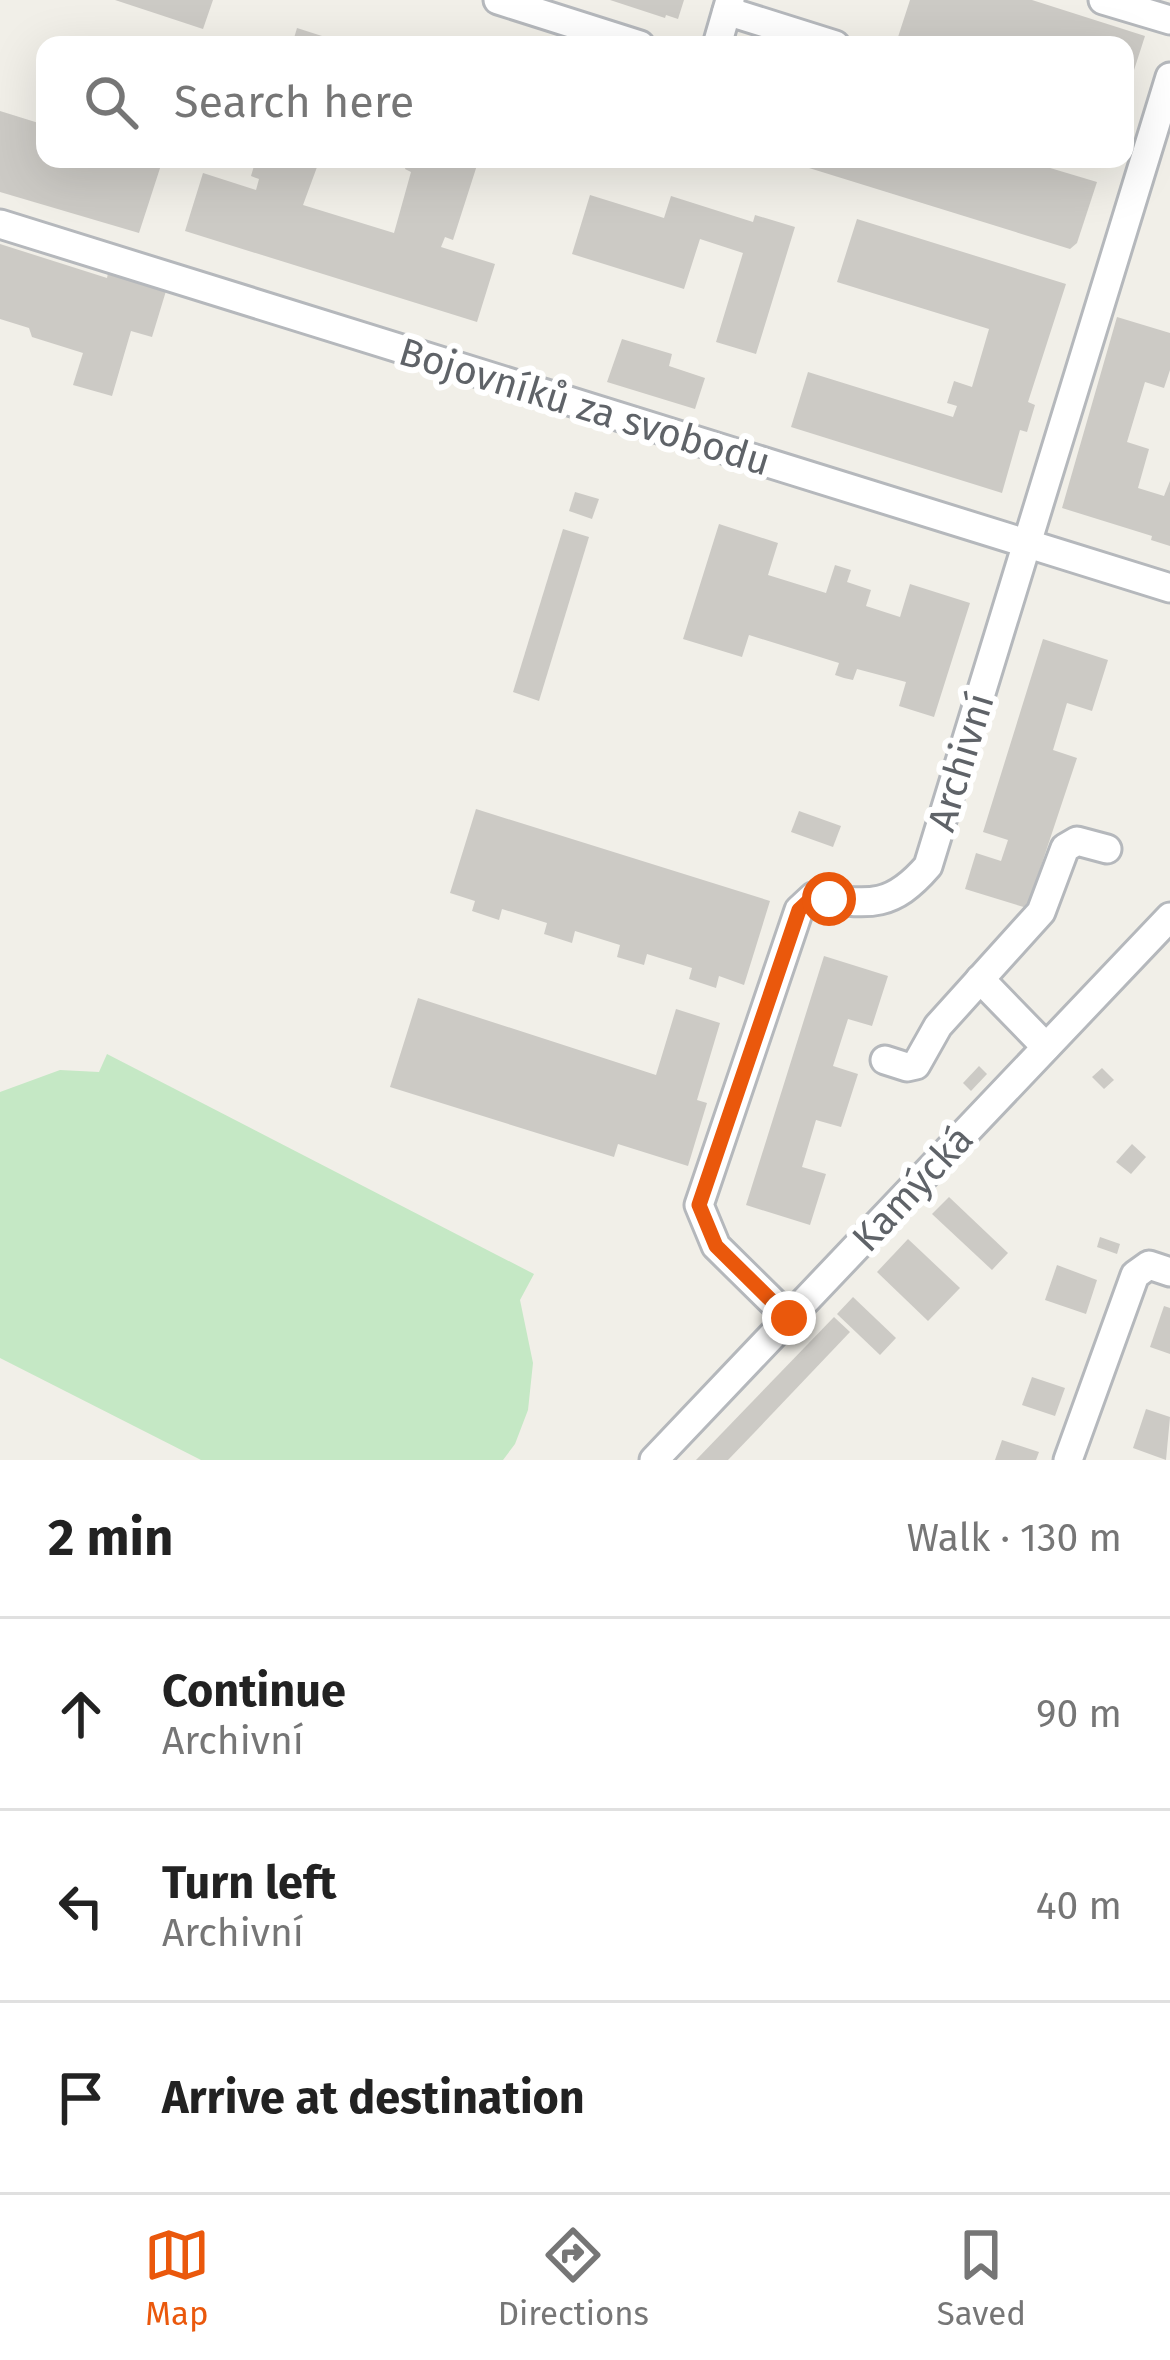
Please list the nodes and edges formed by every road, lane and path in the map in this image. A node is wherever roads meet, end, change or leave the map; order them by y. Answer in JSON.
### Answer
{"nodes":[{"id":1,"x":498,"y":0,"type":"edge"},
{"id":2,"x":1102,"y":0,"type":"edge"},
{"id":3,"x":728,"y":6,"type":"edge"},
{"id":4,"x":1170,"y":20,"type":"edge"},
{"id":5,"x":612,"y":36,"type":"edge"},
{"id":6,"x":720,"y":36,"type":"edge"},
{"id":7,"x":810,"y":36,"type":"edge"},
{"id":8,"x":1168,"y":94,"type":"edge"},
{"id":9,"x":1137,"y":140,"type":"edge"},
{"id":10,"x":1129,"y":168,"type":"edge"},
{"id":11,"x":0,"y":224,"type":"edge"},
{"id":12,"x":1025,"y":543,"type":"junction"},
{"id":13,"x":1170,"y":588,"type":"edge"},
{"id":14,"x":1107,"y":849,"type":"dead end"},
{"id":15,"x":1170,"y":917,"type":"edge"},
{"id":16,"x":980,"y":979,"type":"junction"},
{"id":17,"x":1046,"y":1047,"type":"junction"},
{"id":18,"x":885,"y":1060,"type":"dead end"},
{"id":19,"x":1170,"y":1272,"type":"edge"},
{"id":20,"x":789,"y":1318,"type":"junction"},
{"id":21,"x":654,"y":1460,"type":"edge"},
{"id":22,"x":1068,"y":1460,"type":"edge"}],
"edges":[{"from":1,"to":5,"type":"street"},
{"from":2,"to":4,"type":"street"},
{"from":3,"to":6,"type":"street"},
{"from":3,"to":7,"type":"street"},
{"from":8,"to":9,"type":"street","name":"Archivní"},
{"from":10,"to":12,"type":"street","name":"Archivní"},
{"from":11,"to":12,"type":"street","name":"Bojovníků za svobodu"},
{"from":12,"to":13,"type":"street","name":"Bojovníků za svobodu"},
{"from":12,"to":20,"type":"street","name":"Archivní"},
{"from":14,"to":16,"type":"street"},
{"from":15,"to":17,"type":"street","name":"Kamýcká"},
{"from":16,"to":17,"type":"street"},
{"from":16,"to":18,"type":"street"},
{"from":17,"to":20,"type":"street","name":"Kamýcká"},
{"from":19,"to":22,"type":"street"},
{"from":20,"to":21,"type":"street","name":"Kamýcká"}]}
